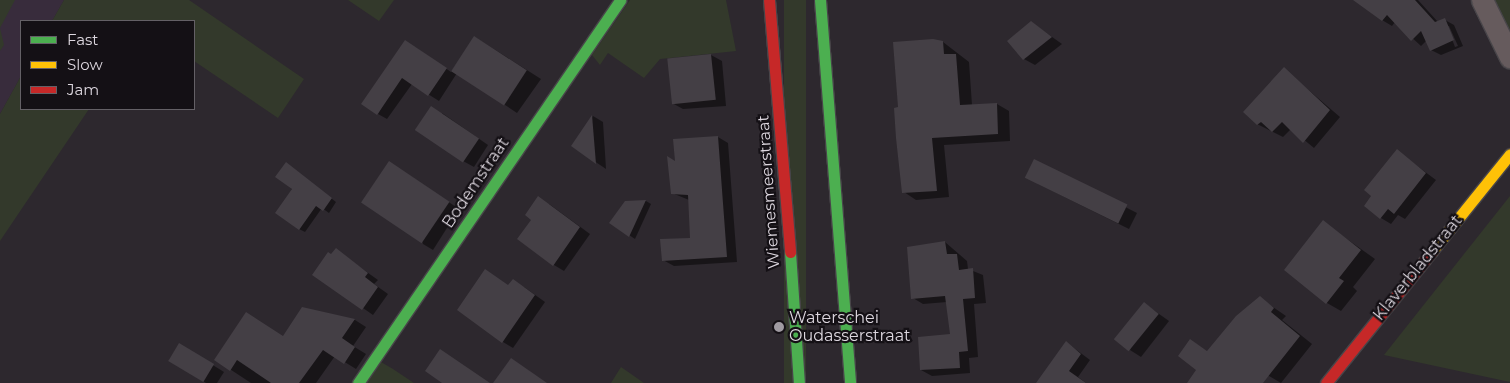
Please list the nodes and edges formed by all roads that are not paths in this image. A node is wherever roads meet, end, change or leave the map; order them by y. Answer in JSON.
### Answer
{"nodes":[{"id":1,"x":620,"y":0,"type":"edge"},
{"id":2,"x":769,"y":0,"type":"edge"},
{"id":3,"x":820,"y":0,"type":"edge"},
{"id":4,"x":1482,"y":0,"type":"edge"},
{"id":5,"x":1510,"y":57,"type":"edge"},
{"id":6,"x":1510,"y":154,"type":"edge"},
{"id":7,"x":358,"y":383,"type":"edge"},
{"id":8,"x":799,"y":383,"type":"edge"},
{"id":9,"x":850,"y":383,"type":"edge"},
{"id":10,"x":1326,"y":383,"type":"edge"}],
"edges":[{"from":1,"to":7,"type":"main road","name":"Bodemstraat"},
{"from":2,"to":8,"type":"main road","name":"Wiemesmeerstraat"},
{"from":3,"to":9,"type":"main road"},
{"from":4,"to":5,"type":"street"},
{"from":6,"to":10,"type":"main road","name":"Klaverbladstraat"}]}
